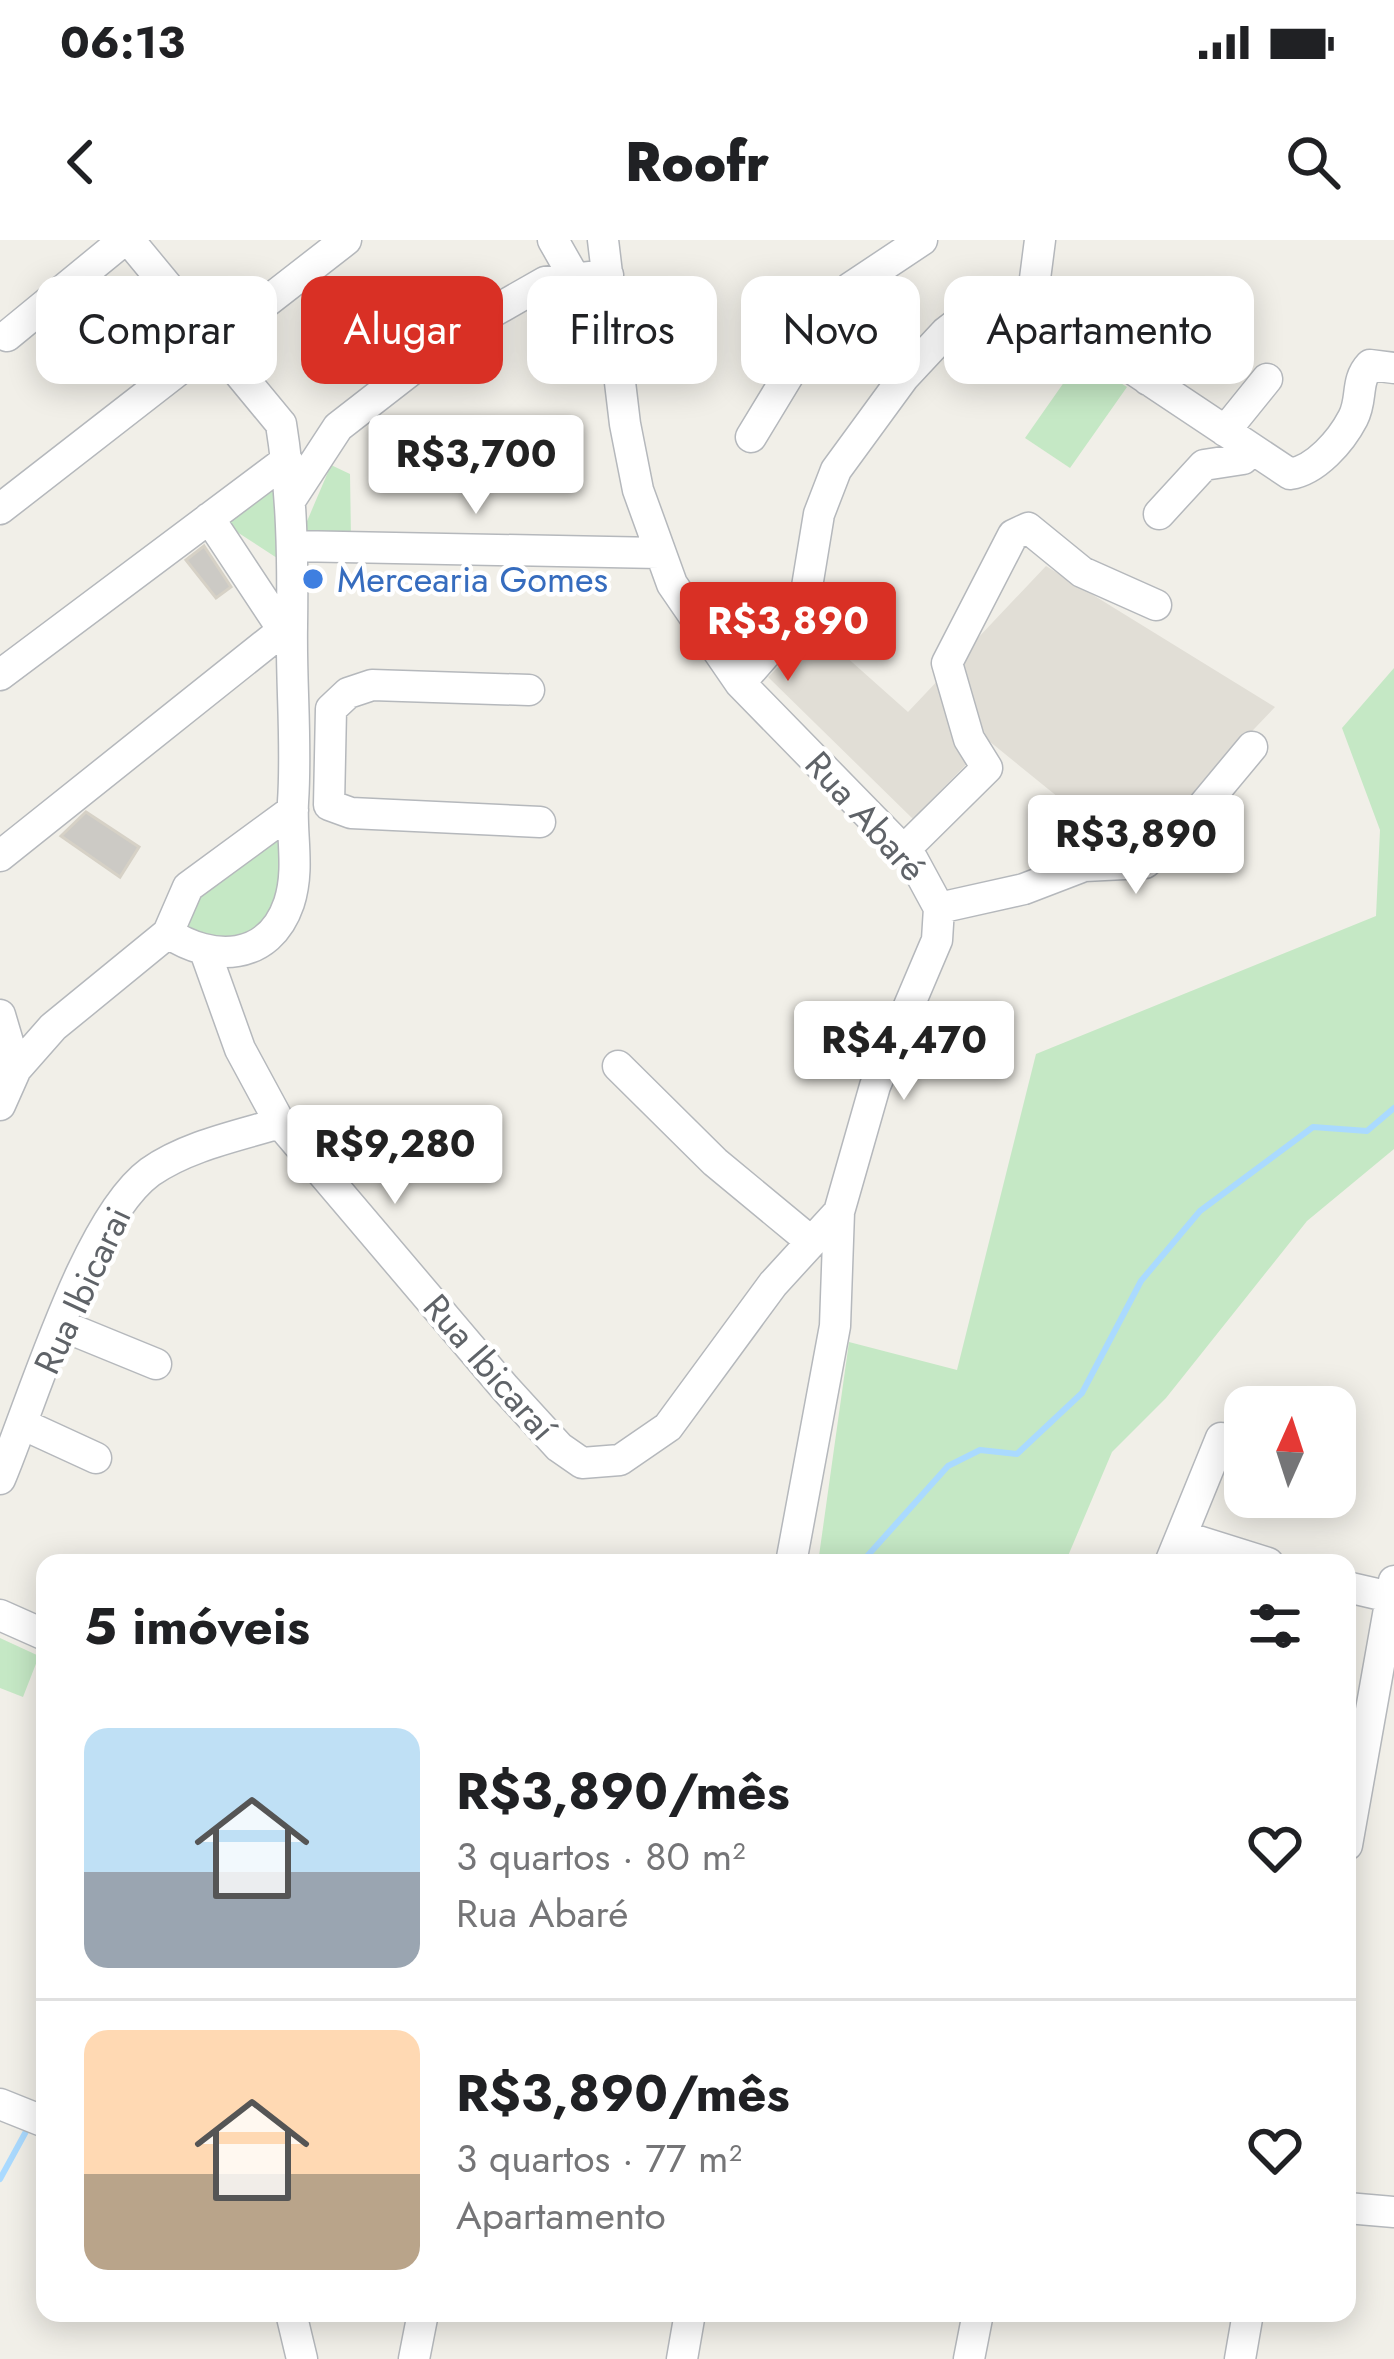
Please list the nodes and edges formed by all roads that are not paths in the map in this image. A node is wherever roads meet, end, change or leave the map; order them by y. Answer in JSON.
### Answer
{"nodes":[{"id":1,"x":127,"y":240,"type":"edge"},
{"id":2,"x":346,"y":240,"type":"edge"},
{"id":3,"x":553,"y":240,"type":"edge"},
{"id":4,"x":603,"y":240,"type":"edge"},
{"id":5,"x":922,"y":240,"type":"edge"},
{"id":6,"x":1040,"y":240,"type":"edge"},
{"id":7,"x":608,"y":275,"type":"junction"},
{"id":8,"x":157,"y":276,"type":"edge"},
{"id":9,"x":573,"y":276,"type":"edge"},
{"id":10,"x":591,"y":276,"type":"edge"},
{"id":11,"x":1035,"y":276,"type":"edge"},
{"id":12,"x":527,"y":291,"type":"edge"},
{"id":13,"x":277,"y":294,"type":"edge"},
{"id":14,"x":7,"y":336,"type":"dead end"},
{"id":15,"x":944,"y":336,"type":"edge"},
{"id":16,"x":1394,"y":368,"type":"edge"},
{"id":17,"x":1267,"y":379,"type":"dead end"},
{"id":18,"x":162,"y":384,"type":"edge"},
{"id":19,"x":248,"y":384,"type":"edge"},
{"id":20,"x":1154,"y":384,"type":"edge"},
{"id":21,"x":281,"y":424,"type":"junction"},
{"id":22,"x":338,"y":427,"type":"junction"},
{"id":23,"x":1225,"y":431,"type":"junction"},
{"id":24,"x":751,"y":437,"type":"dead end"},
{"id":25,"x":1252,"y":449,"type":"junction"},
{"id":26,"x":287,"y":460,"type":"junction"},
{"id":27,"x":291,"y":499,"type":"junction"},
{"id":28,"x":0,"y":509,"type":"edge"},
{"id":29,"x":1159,"y":514,"type":"dead end"},
{"id":30,"x":209,"y":518,"type":"junction"},
{"id":31,"x":292,"y":546,"type":"junction"},
{"id":32,"x":659,"y":553,"type":"junction"},
{"id":33,"x":1156,"y":605,"type":"dead end"},
{"id":34,"x":287,"y":627,"type":"junction"},
{"id":35,"x":0,"y":675,"type":"edge"},
{"id":36,"x":740,"y":683,"type":"junction"},
{"id":37,"x":529,"y":690,"type":"dead end"},
{"id":38,"x":330,"y":747,"type":"junction"},
{"id":39,"x":295,"y":748,"type":"junction"},
{"id":40,"x":1252,"y":748,"type":"dead end"},
{"id":41,"x":293,"y":810,"type":"junction"},
{"id":42,"x":540,"y":822,"type":"dead end"},
{"id":43,"x":904,"y":850,"type":"junction"},
{"id":44,"x":0,"y":856,"type":"edge"},
{"id":45,"x":939,"y":908,"type":"junction"},
{"id":46,"x":168,"y":934,"type":"junction"},
{"id":47,"x":206,"y":954,"type":"junction"},
{"id":48,"x":0,"y":1015,"type":"edge"},
{"id":49,"x":618,"y":1066,"type":"dead end"},
{"id":50,"x":16,"y":1070,"type":"junction"},
{"id":51,"x":0,"y":1105,"type":"edge"},
{"id":52,"x":280,"y":1123,"type":"junction"},
{"id":53,"x":839,"y":1212,"type":"junction"},
{"id":54,"x":808,"y":1239,"type":"junction"},
{"id":55,"x":63,"y":1326,"type":"junction"},
{"id":56,"x":156,"y":1364,"type":"dead end"},
{"id":57,"x":22,"y":1424,"type":"junction"},
{"id":58,"x":1220,"y":1438,"type":"dead end"},
{"id":59,"x":96,"y":1458,"type":"dead end"},
{"id":60,"x":0,"y":1479,"type":"edge"},
{"id":61,"x":1176,"y":1550,"type":"edge"},
{"id":62,"x":788,"y":1554,"type":"edge"},
{"id":63,"x":1356,"y":1588,"type":"edge"},
{"id":64,"x":1393,"y":1593,"type":"edge"},
{"id":65,"x":0,"y":1616,"type":"edge"},
{"id":66,"x":36,"y":1631,"type":"edge"},
{"id":67,"x":1356,"y":1796,"type":"edge"},
{"id":68,"x":0,"y":2104,"type":"edge"},
{"id":69,"x":36,"y":2118,"type":"edge"},
{"id":70,"x":1356,"y":2209,"type":"edge"},
{"id":71,"x":1394,"y":2212,"type":"edge"},
{"id":72,"x":294,"y":2322,"type":"edge"},
{"id":73,"x":314,"y":2322,"type":"edge"},
{"id":74,"x":421,"y":2322,"type":"edge"},
{"id":75,"x":689,"y":2322,"type":"edge"},
{"id":76,"x":976,"y":2322,"type":"edge"},
{"id":77,"x":1246,"y":2322,"type":"edge"},
{"id":78,"x":306,"y":2359,"type":"edge"},
{"id":79,"x":414,"y":2359,"type":"edge"},
{"id":80,"x":682,"y":2359,"type":"edge"},
{"id":81,"x":968,"y":2359,"type":"edge"},
{"id":82,"x":1240,"y":2359,"type":"edge"}],
"edges":[{"from":1,"to":8,"type":"street"},
{"from":1,"to":14,"type":"street"},
{"from":2,"to":13,"type":"street"},
{"from":3,"to":9,"type":"street"},
{"from":4,"to":7,"type":"street","name":"Rua Abaré"},
{"from":5,"to":24,"type":"street"},
{"from":6,"to":11,"type":"street"},
{"from":7,"to":10,"type":"street"},
{"from":7,"to":32,"type":"street","name":"Rua Abaré"},
{"from":12,"to":22,"type":"street"},
{"from":15,"to":36,"type":"street"},
{"from":16,"to":25,"type":"street"},
{"from":17,"to":23,"type":"street"},
{"from":18,"to":28,"type":"street"},
{"from":19,"to":21,"type":"street"},
{"from":20,"to":23,"type":"street"},
{"from":21,"to":22,"type":"street"},
{"from":21,"to":26,"type":"street"},
{"from":22,"to":27,"type":"street"},
{"from":23,"to":25,"type":"street"},
{"from":25,"to":29,"type":"street"},
{"from":26,"to":27,"type":"street"},
{"from":26,"to":30,"type":"street"},
{"from":27,"to":31,"type":"street"},
{"from":30,"to":34,"type":"street"},
{"from":30,"to":35,"type":"street"},
{"from":31,"to":32,"type":"street"},
{"from":31,"to":34,"type":"street"},
{"from":32,"to":36,"type":"street","name":"Rua Abaré"},
{"from":33,"to":43,"type":"street"},
{"from":34,"to":39,"type":"street"},
{"from":34,"to":44,"type":"street"},
{"from":36,"to":43,"type":"street","name":"Rua Abaré"},
{"from":37,"to":38,"type":"street"},
{"from":38,"to":39,"type":"street"},
{"from":38,"to":42,"type":"street"},
{"from":39,"to":41,"type":"street"},
{"from":40,"to":45,"type":"street"},
{"from":41,"to":46,"type":"street"},
{"from":41,"to":47,"type":"street"},
{"from":43,"to":45,"type":"street","name":"Rua Abaré"},
{"from":45,"to":53,"type":"street","name":"Rua Abaré"},
{"from":46,"to":47,"type":"street"},
{"from":46,"to":50,"type":"street"},
{"from":47,"to":52,"type":"street","name":"Rua Ibicaraí"},
{"from":48,"to":50,"type":"street"},
{"from":49,"to":54,"type":"street"},
{"from":50,"to":51,"type":"street"},
{"from":52,"to":54,"type":"street","name":"Rua Ibicaraí"},
{"from":52,"to":55,"type":"street","name":"Rua Ibicarai"},
{"from":53,"to":54,"type":"street","name":"Rua Ibicaraí"},
{"from":53,"to":62,"type":"street","name":"Rua Abaré"},
{"from":55,"to":56,"type":"street"},
{"from":55,"to":57,"type":"street","name":"Rua Ibicarai"},
{"from":57,"to":59,"type":"street"},
{"from":57,"to":60,"type":"street","name":"Rua Ibicarai"},
{"from":58,"to":61,"type":"street"},
{"from":63,"to":64,"type":"street"},
{"from":64,"to":67,"type":"street"},
{"from":65,"to":66,"type":"street"},
{"from":68,"to":69,"type":"street"},
{"from":70,"to":71,"type":"street"},
{"from":72,"to":78,"type":"street"},
{"from":73,"to":78,"type":"street"},
{"from":74,"to":79,"type":"street"},
{"from":75,"to":80,"type":"street"},
{"from":76,"to":81,"type":"street"},
{"from":77,"to":82,"type":"street"}]}
